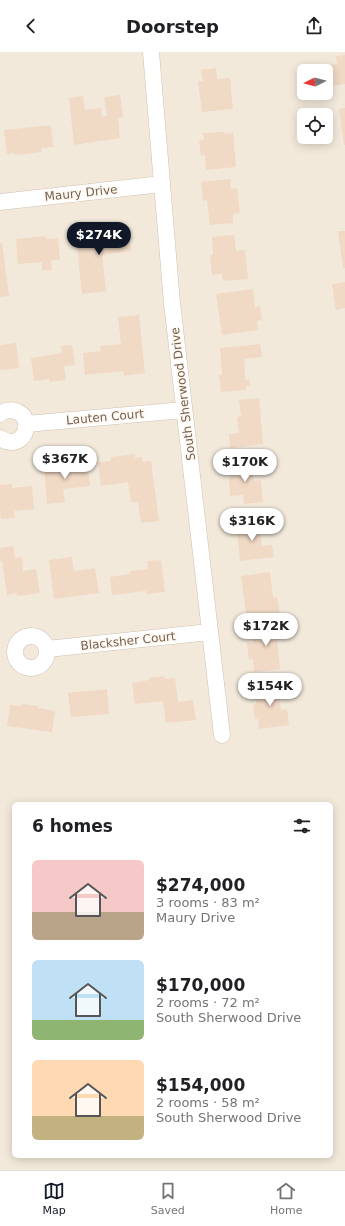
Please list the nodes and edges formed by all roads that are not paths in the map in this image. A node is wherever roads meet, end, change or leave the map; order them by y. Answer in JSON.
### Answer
{"nodes":[{"id":1,"x":151,"y":52,"type":"edge"},
{"id":2,"x":162,"y":184,"type":"junction"},
{"id":3,"x":0,"y":202,"type":"edge"},
{"id":4,"x":184,"y":410,"type":"junction"},
{"id":5,"x":0,"y":414,"type":"edge"},
{"id":6,"x":26,"y":424,"type":"junction"},
{"id":7,"x":0,"y":438,"type":"edge"},
{"id":8,"x":210,"y":632,"type":"junction"},
{"id":9,"x":46,"y":649,"type":"dead end"},
{"id":10,"x":222,"y":735,"type":"dead end"}],
"edges":[{"from":1,"to":2,"type":"street","name":"South Sherwood Drive"},
{"from":2,"to":3,"type":"street","name":"Maury Drive"},
{"from":2,"to":4,"type":"street","name":"South Sherwood Drive"},
{"from":4,"to":6,"type":"street","name":"Lauten Court"},
{"from":4,"to":8,"type":"street","name":"South Sherwood Drive"},
{"from":5,"to":6,"type":"street"},
{"from":6,"to":7,"type":"street"},
{"from":8,"to":9,"type":"street","name":"Blacksher Court"},
{"from":8,"to":10,"type":"street","name":"South Sherwood Drive"}]}
